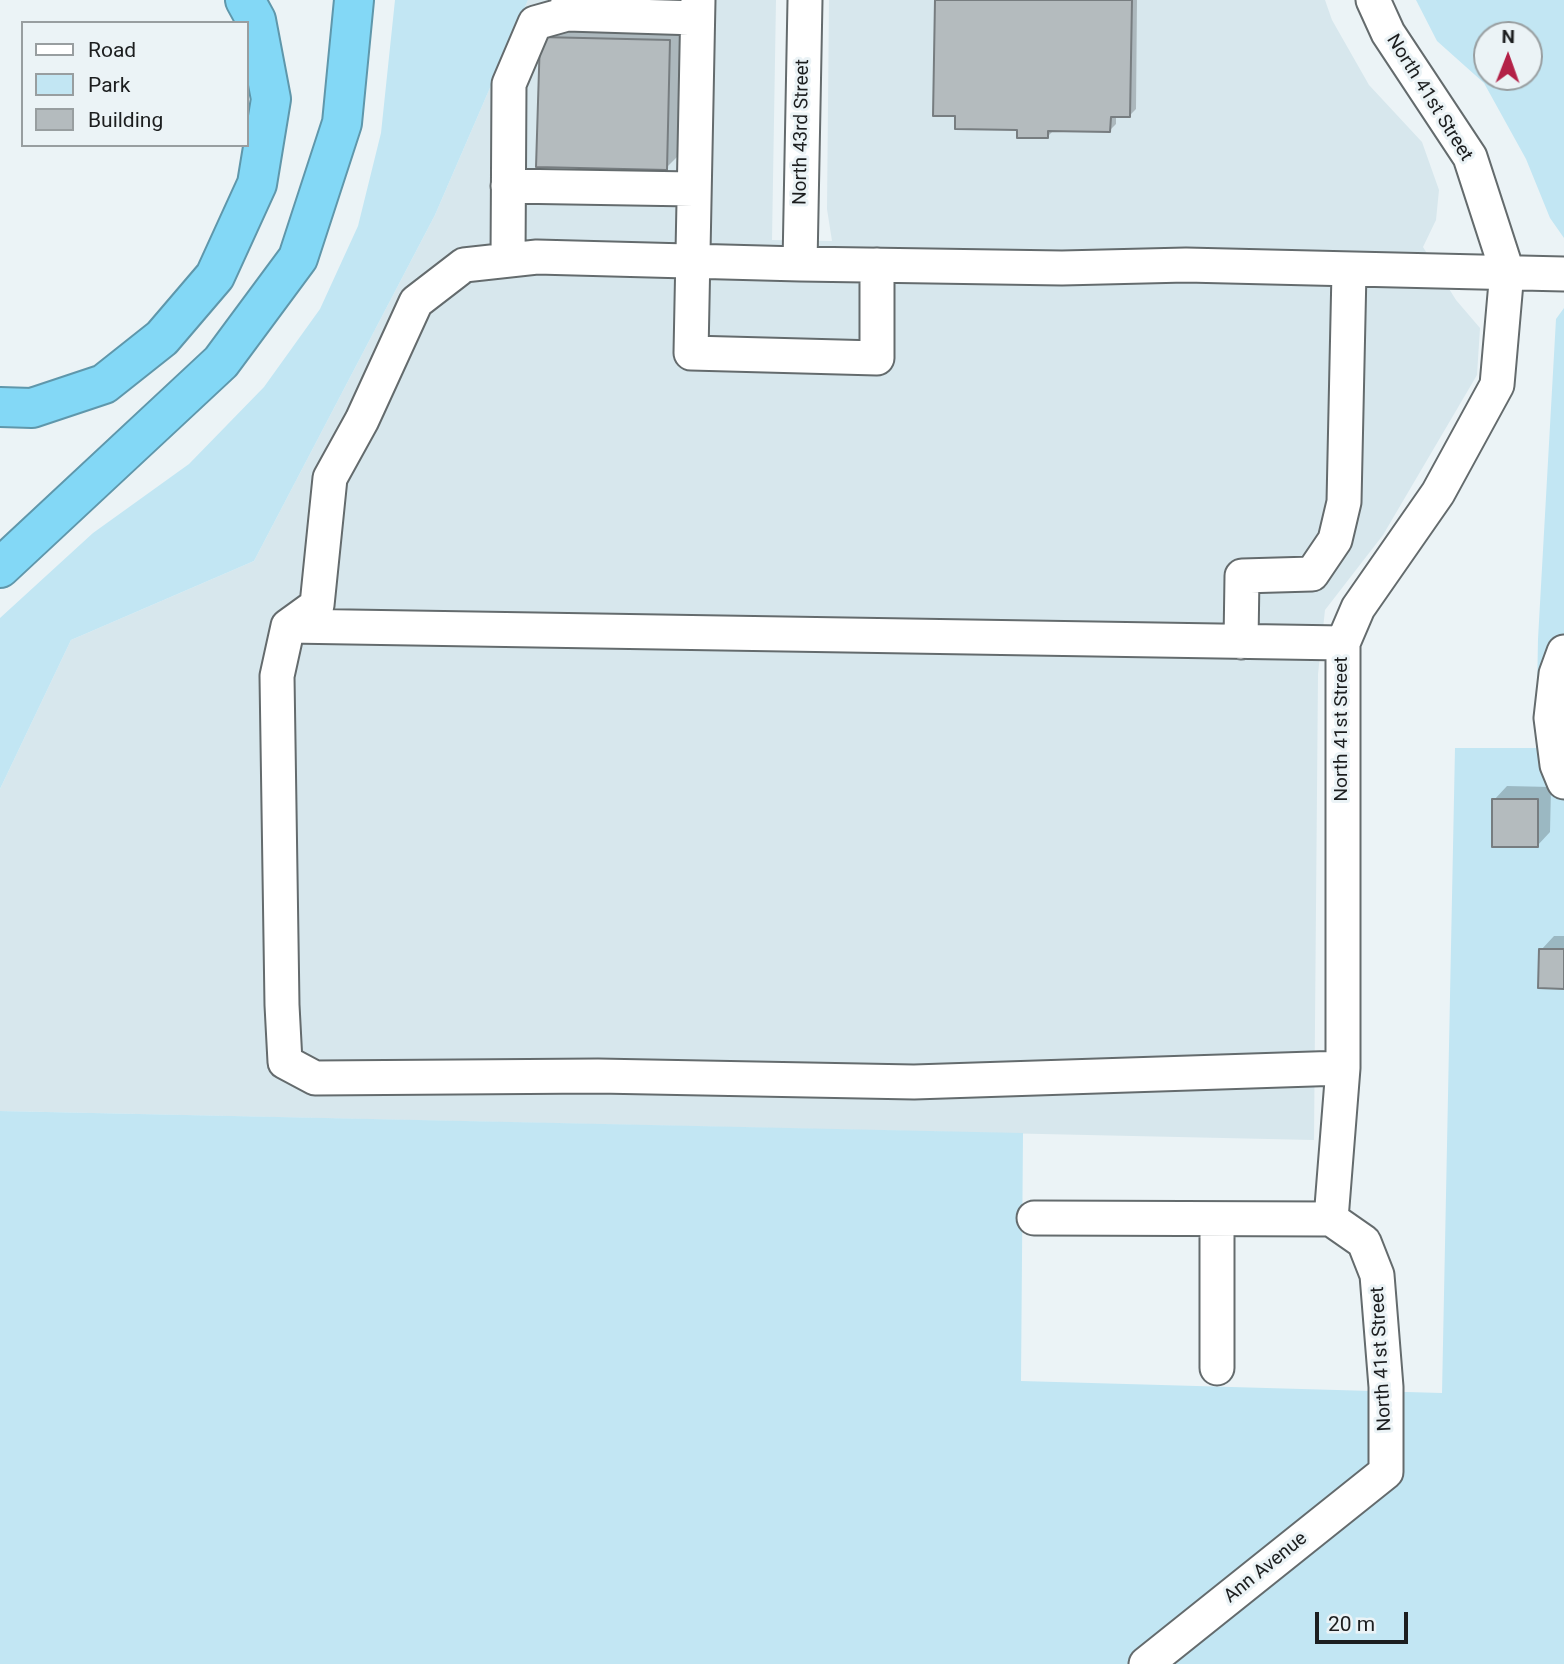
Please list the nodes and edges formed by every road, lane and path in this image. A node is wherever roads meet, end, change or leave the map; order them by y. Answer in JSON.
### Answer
{"nodes":[{"id":1,"x":245,"y":0,"type":"edge"},
{"id":2,"x":354,"y":0,"type":"edge"},
{"id":3,"x":805,"y":0,"type":"edge"},
{"id":4,"x":1373,"y":0,"type":"edge"},
{"id":5,"x":568,"y":7,"type":"edge"},
{"id":6,"x":698,"y":9,"type":"edge"},
{"id":7,"x":508,"y":186,"type":"junction"},
{"id":8,"x":693,"y":190,"type":"junction"},
{"id":9,"x":508,"y":260,"type":"junction"},
{"id":10,"x":691,"y":261,"type":"junction"},
{"id":11,"x":800,"y":264,"type":"junction"},
{"id":12,"x":877,"y":265,"type":"junction"},
{"id":13,"x":1349,"y":271,"type":"junction"},
{"id":14,"x":1507,"y":271,"type":"junction"},
{"id":15,"x":1564,"y":274,"type":"edge"},
{"id":16,"x":0,"y":407,"type":"edge"},
{"id":17,"x":0,"y":568,"type":"edge"},
{"id":18,"x":288,"y":626,"type":"junction"},
{"id":19,"x":1241,"y":642,"type":"junction"},
{"id":20,"x":1343,"y":643,"type":"junction"},
{"id":21,"x":1564,"y":652,"type":"edge"},
{"id":22,"x":1564,"y":782,"type":"edge"},
{"id":23,"x":1343,"y":1068,"type":"junction"},
{"id":24,"x":1034,"y":1219,"type":"dead end"},
{"id":25,"x":1331,"y":1219,"type":"junction"},
{"id":26,"x":1217,"y":1220,"type":"junction"},
{"id":27,"x":1217,"y":1368,"type":"dead end"},
{"id":28,"x":1386,"y":1472,"type":"joint"},
{"id":29,"x":1146,"y":1664,"type":"edge"}],
"edges":[{"from":1,"to":16,"type":"highway"},
{"from":2,"to":17,"type":"highway"},
{"from":3,"to":11,"type":"street","name":"North 43rd Street"},
{"from":4,"to":14,"type":"street","name":"North 41st Street"},
{"from":5,"to":6,"type":"street"},
{"from":5,"to":7,"type":"street"},
{"from":6,"to":8,"type":"street"},
{"from":7,"to":8,"type":"street"},
{"from":7,"to":9,"type":"street"},
{"from":8,"to":10,"type":"street"},
{"from":9,"to":10,"type":"street"},
{"from":9,"to":18,"type":"street"},
{"from":10,"to":11,"type":"street"},
{"from":10,"to":12,"type":"street"},
{"from":11,"to":12,"type":"street"},
{"from":12,"to":13,"type":"street"},
{"from":13,"to":14,"type":"street"},
{"from":13,"to":19,"type":"street"},
{"from":14,"to":15,"type":"street"},
{"from":14,"to":20,"type":"street","name":"North 41st Street"},
{"from":18,"to":19,"type":"street"},
{"from":18,"to":23,"type":"street"},
{"from":19,"to":20,"type":"street"},
{"from":20,"to":23,"type":"street","name":"North 41st Street"},
{"from":21,"to":22,"type":"street"},
{"from":23,"to":25,"type":"street","name":"North 41st Street"},
{"from":24,"to":26,"type":"street"},
{"from":25,"to":26,"type":"street"},
{"from":25,"to":28,"type":"street","name":"North 41st Street"},
{"from":26,"to":27,"type":"street"},
{"from":28,"to":29,"type":"street","name":"Ann Avenue"}]}
